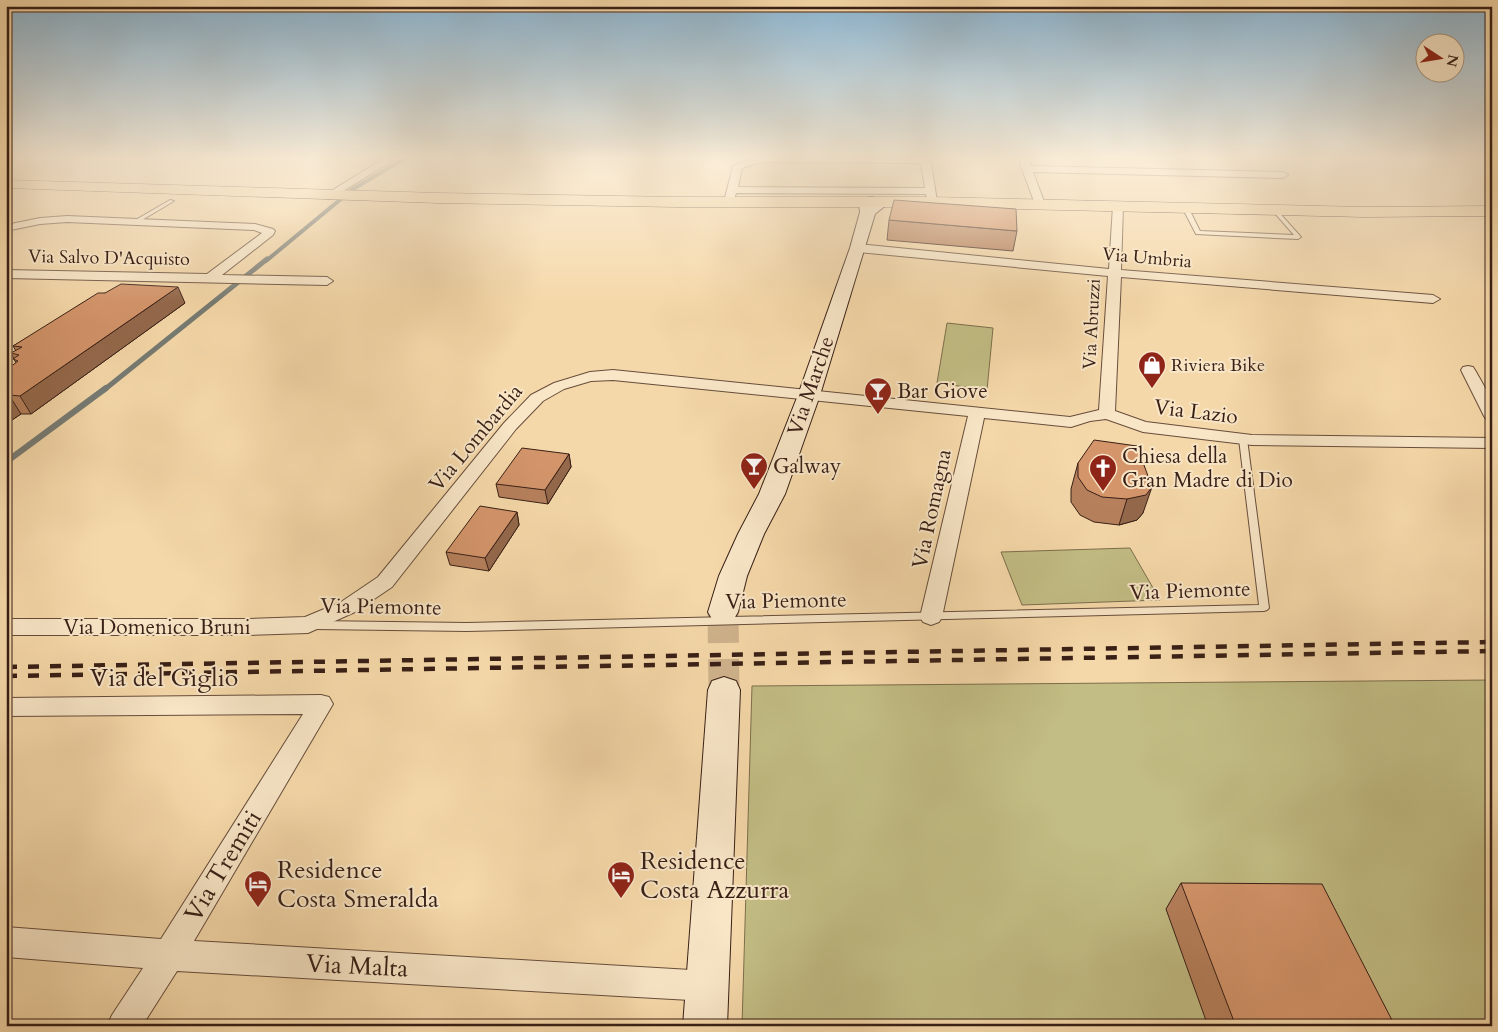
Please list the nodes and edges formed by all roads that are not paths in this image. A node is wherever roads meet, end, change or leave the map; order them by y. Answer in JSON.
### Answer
{"nodes":[{"id":1,"x":161,"y":207,"type":"edge"},
{"id":2,"x":870,"y":207,"type":"edge"},
{"id":3,"x":1118,"y":207,"type":"edge"},
{"id":4,"x":1185,"y":207,"type":"edge"},
{"id":5,"x":1190,"y":207,"type":"edge"},
{"id":6,"x":1275,"y":210,"type":"junction"},
{"id":7,"x":1492,"y":211,"type":"edge"},
{"id":8,"x":134,"y":222,"type":"junction"},
{"id":9,"x":6,"y":228,"type":"edge"},
{"id":10,"x":858,"y":248,"type":"junction"},
{"id":11,"x":1113,"y":273,"type":"junction"},
{"id":12,"x":6,"y":274,"type":"edge"},
{"id":13,"x":210,"y":278,"type":"junction"},
{"id":14,"x":327,"y":281,"type":"dead end"},
{"id":15,"x":1433,"y":298,"type":"dead end"},
{"id":16,"x":1468,"y":370,"type":"dead end"},
{"id":17,"x":809,"y":395,"type":"junction"},
{"id":18,"x":977,"y":411,"type":"junction"},
{"id":19,"x":1107,"y":414,"type":"junction"},
{"id":20,"x":1492,"y":416,"type":"edge"},
{"id":21,"x":1243,"y":439,"type":"junction"},
{"id":22,"x":1492,"y":444,"type":"edge"},
{"id":23,"x":724,"y":612,"type":"tunnel mouth"},
{"id":24,"x":931,"y":617,"type":"junction"},
{"id":25,"x":308,"y":625,"type":"junction"},
{"id":26,"x":6,"y":627,"type":"edge"},
{"id":27,"x":724,"y":690,"type":"tunnel mouth"},
{"id":28,"x":321,"y":704,"type":"joint"},
{"id":29,"x":6,"y":707,"type":"edge"},
{"id":30,"x":6,"y":942,"type":"edge"},
{"id":31,"x":169,"y":955,"type":"junction"},
{"id":32,"x":708,"y":986,"type":"junction"},
{"id":33,"x":123,"y":1026,"type":"edge"},
{"id":34,"x":705,"y":1026,"type":"edge"}],
"edges":[{"from":1,"to":8,"type":"lane"},
{"from":2,"to":10,"type":"street","name":"Via Marche"},
{"from":3,"to":11,"type":"street","name":"Via Abruzzi"},
{"from":4,"to":6,"type":"lane"},
{"from":5,"to":6,"type":"main road"},
{"from":6,"to":7,"type":"main road"},
{"from":8,"to":9,"type":"street","name":"Via Salvo D'Acquisto"},
{"from":8,"to":13,"type":"street","name":"Via Salvo D'Acquisto"},
{"from":10,"to":11,"type":"street","name":"Via Umbria"},
{"from":10,"to":17,"type":"street","name":"Via Marche"},
{"from":11,"to":15,"type":"street","name":"Via Umbria"},
{"from":11,"to":19,"type":"street","name":"Via Abruzzi"},
{"from":12,"to":13,"type":"street","name":"Via Salvo D'Acquisto"},
{"from":13,"to":14,"type":"street","name":"Via Salvo D'Acquisto"},
{"from":16,"to":20,"type":"street"},
{"from":17,"to":18,"type":"street","name":"Via Lazio"},
{"from":17,"to":23,"type":"street","name":"Via Marche"},
{"from":17,"to":25,"type":"street","name":"Via Lombardia"},
{"from":18,"to":19,"type":"street","name":"Via Lazio"},
{"from":18,"to":24,"type":"street","name":"Via Romagna"},
{"from":19,"to":21,"type":"street","name":"Via Lazio"},
{"from":21,"to":22,"type":"street","name":"Via Lazio"},
{"from":21,"to":24,"type":"lane","name":"Via Piemonte"},
{"from":24,"to":25,"type":"lane","name":"Via Piemonte"},
{"from":25,"to":26,"type":"street","name":"Via Domenico Bruni"},
{"from":27,"to":32,"type":"street"},
{"from":28,"to":29,"type":"street","name":"Via del Giglio"},
{"from":28,"to":31,"type":"street","name":"Via Tremiti"},
{"from":30,"to":31,"type":"street","name":"Via Malta"},
{"from":31,"to":32,"type":"street","name":"Via Malta"},
{"from":31,"to":33,"type":"street","name":"Via Tremiti"},
{"from":32,"to":34,"type":"street"}]}
